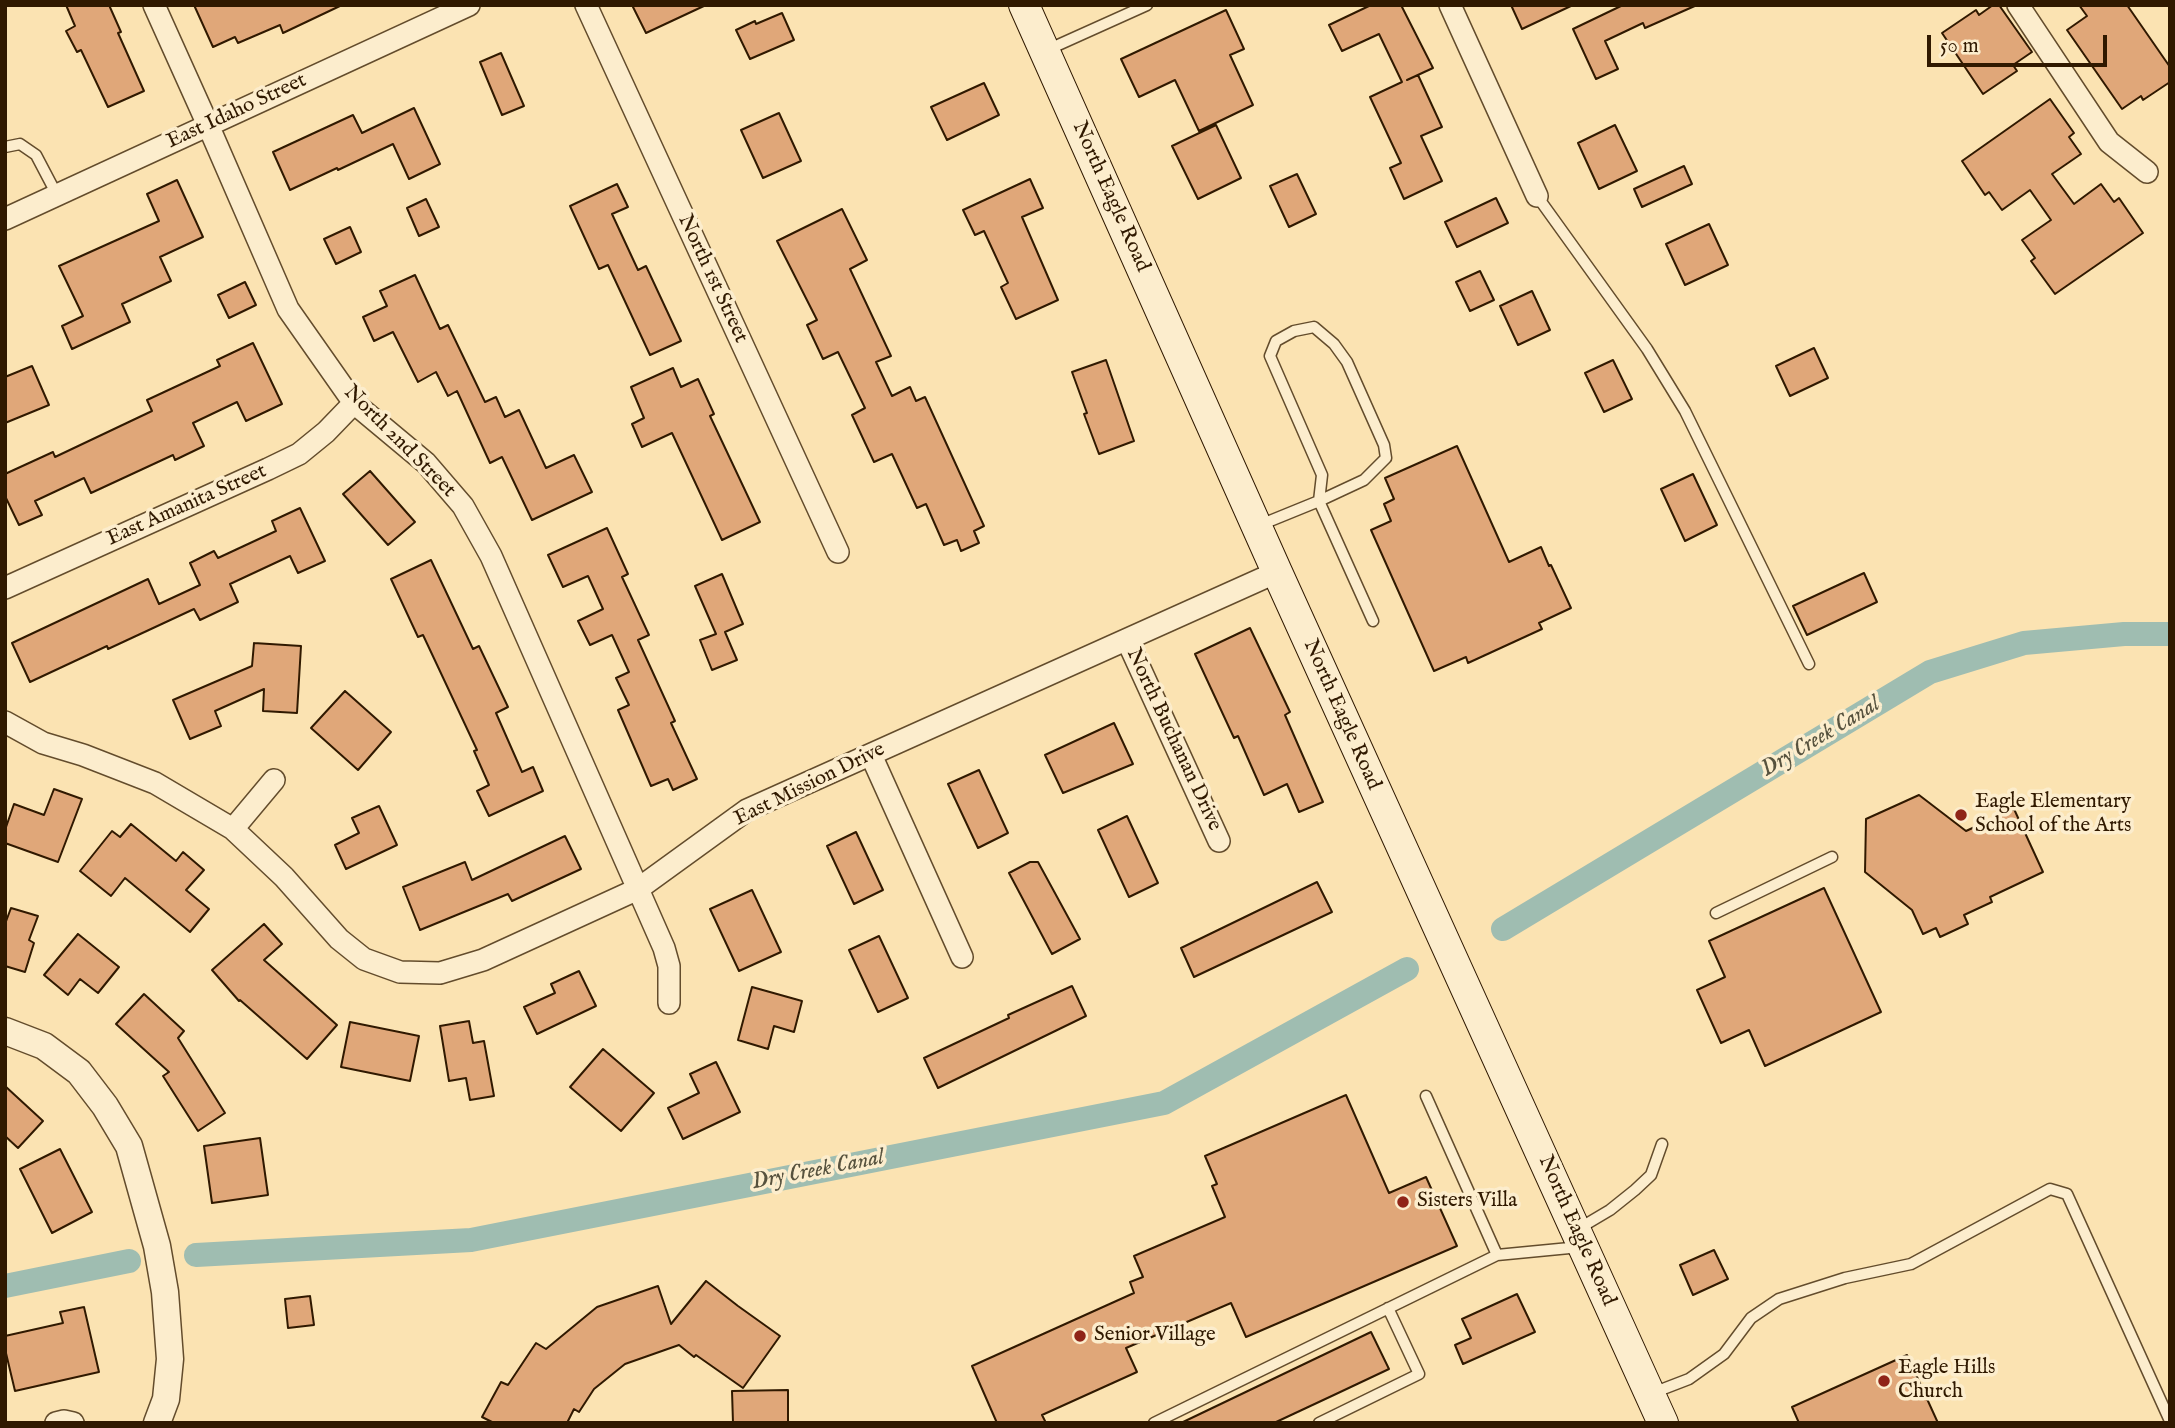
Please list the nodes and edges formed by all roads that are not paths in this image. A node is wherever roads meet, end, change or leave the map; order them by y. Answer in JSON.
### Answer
{"nodes":[{"id":1,"x":154,"y":5,"type":"edge"},
{"id":2,"x":468,"y":5,"type":"edge"},
{"id":3,"x":586,"y":5,"type":"edge"},
{"id":4,"x":1024,"y":5,"type":"edge"},
{"id":5,"x":1147,"y":5,"type":"edge"},
{"id":6,"x":1450,"y":5,"type":"edge"},
{"id":7,"x":2018,"y":5,"type":"edge"},
{"id":8,"x":1044,"y":51,"type":"junction"},
{"id":9,"x":208,"y":125,"type":"junction"},
{"id":10,"x":5,"y":147,"type":"edge"},
{"id":11,"x":2147,"y":172,"type":"dead end"},
{"id":12,"x":57,"y":195,"type":"junction"},
{"id":13,"x":1537,"y":196,"type":"joint"},
{"id":14,"x":5,"y":219,"type":"edge"},
{"id":15,"x":354,"y":402,"type":"junction"},
{"id":16,"x":1319,"y":501,"type":"junction"},
{"id":17,"x":1258,"y":526,"type":"junction"},
{"id":18,"x":838,"y":552,"type":"dead end"},
{"id":19,"x":1277,"y":572,"type":"junction"},
{"id":20,"x":5,"y":589,"type":"edge"},
{"id":21,"x":1373,"y":621,"type":"dead end"},
{"id":22,"x":1127,"y":640,"type":"junction"},
{"id":23,"x":1809,"y":664,"type":"dead end"},
{"id":24,"x":5,"y":722,"type":"edge"},
{"id":25,"x":871,"y":755,"type":"junction"},
{"id":26,"x":274,"y":780,"type":"dead end"},
{"id":27,"x":233,"y":829,"type":"junction"},
{"id":28,"x":1219,"y":841,"type":"dead end"},
{"id":29,"x":1832,"y":857,"type":"dead end"},
{"id":30,"x":638,"y":889,"type":"junction"},
{"id":31,"x":1716,"y":913,"type":"dead end"},
{"id":32,"x":962,"y":957,"type":"dead end"},
{"id":33,"x":669,"y":1003,"type":"dead end"},
{"id":34,"x":5,"y":1031,"type":"edge"},
{"id":35,"x":1426,"y":1096,"type":"dead end"},
{"id":36,"x":1662,"y":1144,"type":"dead end"},
{"id":37,"x":1579,"y":1239,"type":"junction"},
{"id":38,"x":1497,"y":1255,"type":"junction"},
{"id":39,"x":1388,"y":1308,"type":"junction"},
{"id":40,"x":1650,"y":1395,"type":"junction"},
{"id":41,"x":2167,"y":1420,"type":"edge"},
{"id":42,"x":56,"y":1423,"type":"edge"},
{"id":43,"x":73,"y":1423,"type":"edge"},
{"id":44,"x":157,"y":1423,"type":"edge"},
{"id":45,"x":1154,"y":1423,"type":"edge"},
{"id":46,"x":1319,"y":1423,"type":"edge"},
{"id":47,"x":1662,"y":1423,"type":"edge"}],
"edges":[{"from":1,"to":9,"type":"street","name":"North 2nd Street"},
{"from":2,"to":9,"type":"street","name":"East Idaho Street"},
{"from":3,"to":18,"type":"street","name":"North 1st Street"},
{"from":4,"to":8,"type":"main road","name":"North Eagle Road"},
{"from":5,"to":8,"type":"lane"},
{"from":6,"to":13,"type":"street"},
{"from":7,"to":11,"type":"street"},
{"from":8,"to":17,"type":"main road","name":"North Eagle Road"},
{"from":9,"to":12,"type":"street","name":"East Idaho Street"},
{"from":9,"to":15,"type":"street","name":"North 2nd Street"},
{"from":10,"to":12,"type":"lane"},
{"from":12,"to":14,"type":"street","name":"East Idaho Street"},
{"from":13,"to":23,"type":"lane"},
{"from":15,"to":20,"type":"street","name":"East Amanita Street"},
{"from":15,"to":30,"type":"street","name":"North 2nd Street"},
{"from":16,"to":16,"type":"lane"},
{"from":16,"to":17,"type":"lane"},
{"from":16,"to":21,"type":"lane"},
{"from":17,"to":19,"type":"main road","name":"North Eagle Road"},
{"from":19,"to":22,"type":"street","name":"East Mission Drive"},
{"from":19,"to":37,"type":"main road","name":"North Eagle Road"},
{"from":22,"to":25,"type":"street","name":"East Mission Drive"},
{"from":22,"to":28,"type":"street","name":"North Buchanan Drive"},
{"from":24,"to":27,"type":"street","name":"East Mission Drive"},
{"from":25,"to":30,"type":"street","name":"East Mission Drive"},
{"from":25,"to":32,"type":"street"},
{"from":26,"to":27,"type":"street"},
{"from":27,"to":30,"type":"street","name":"East Mission Drive"},
{"from":29,"to":31,"type":"lane"},
{"from":30,"to":33,"type":"street","name":"North 2nd Street"},
{"from":34,"to":44,"type":"street"},
{"from":35,"to":38,"type":"lane"},
{"from":36,"to":37,"type":"lane"},
{"from":37,"to":38,"type":"lane"},
{"from":37,"to":40,"type":"main road","name":"North Eagle Road"},
{"from":38,"to":39,"type":"lane"},
{"from":39,"to":45,"type":"lane"},
{"from":39,"to":46,"type":"lane"},
{"from":40,"to":41,"type":"lane"},
{"from":40,"to":47,"type":"main road","name":"North Eagle Road"},
{"from":42,"to":43,"type":"street"}]}
